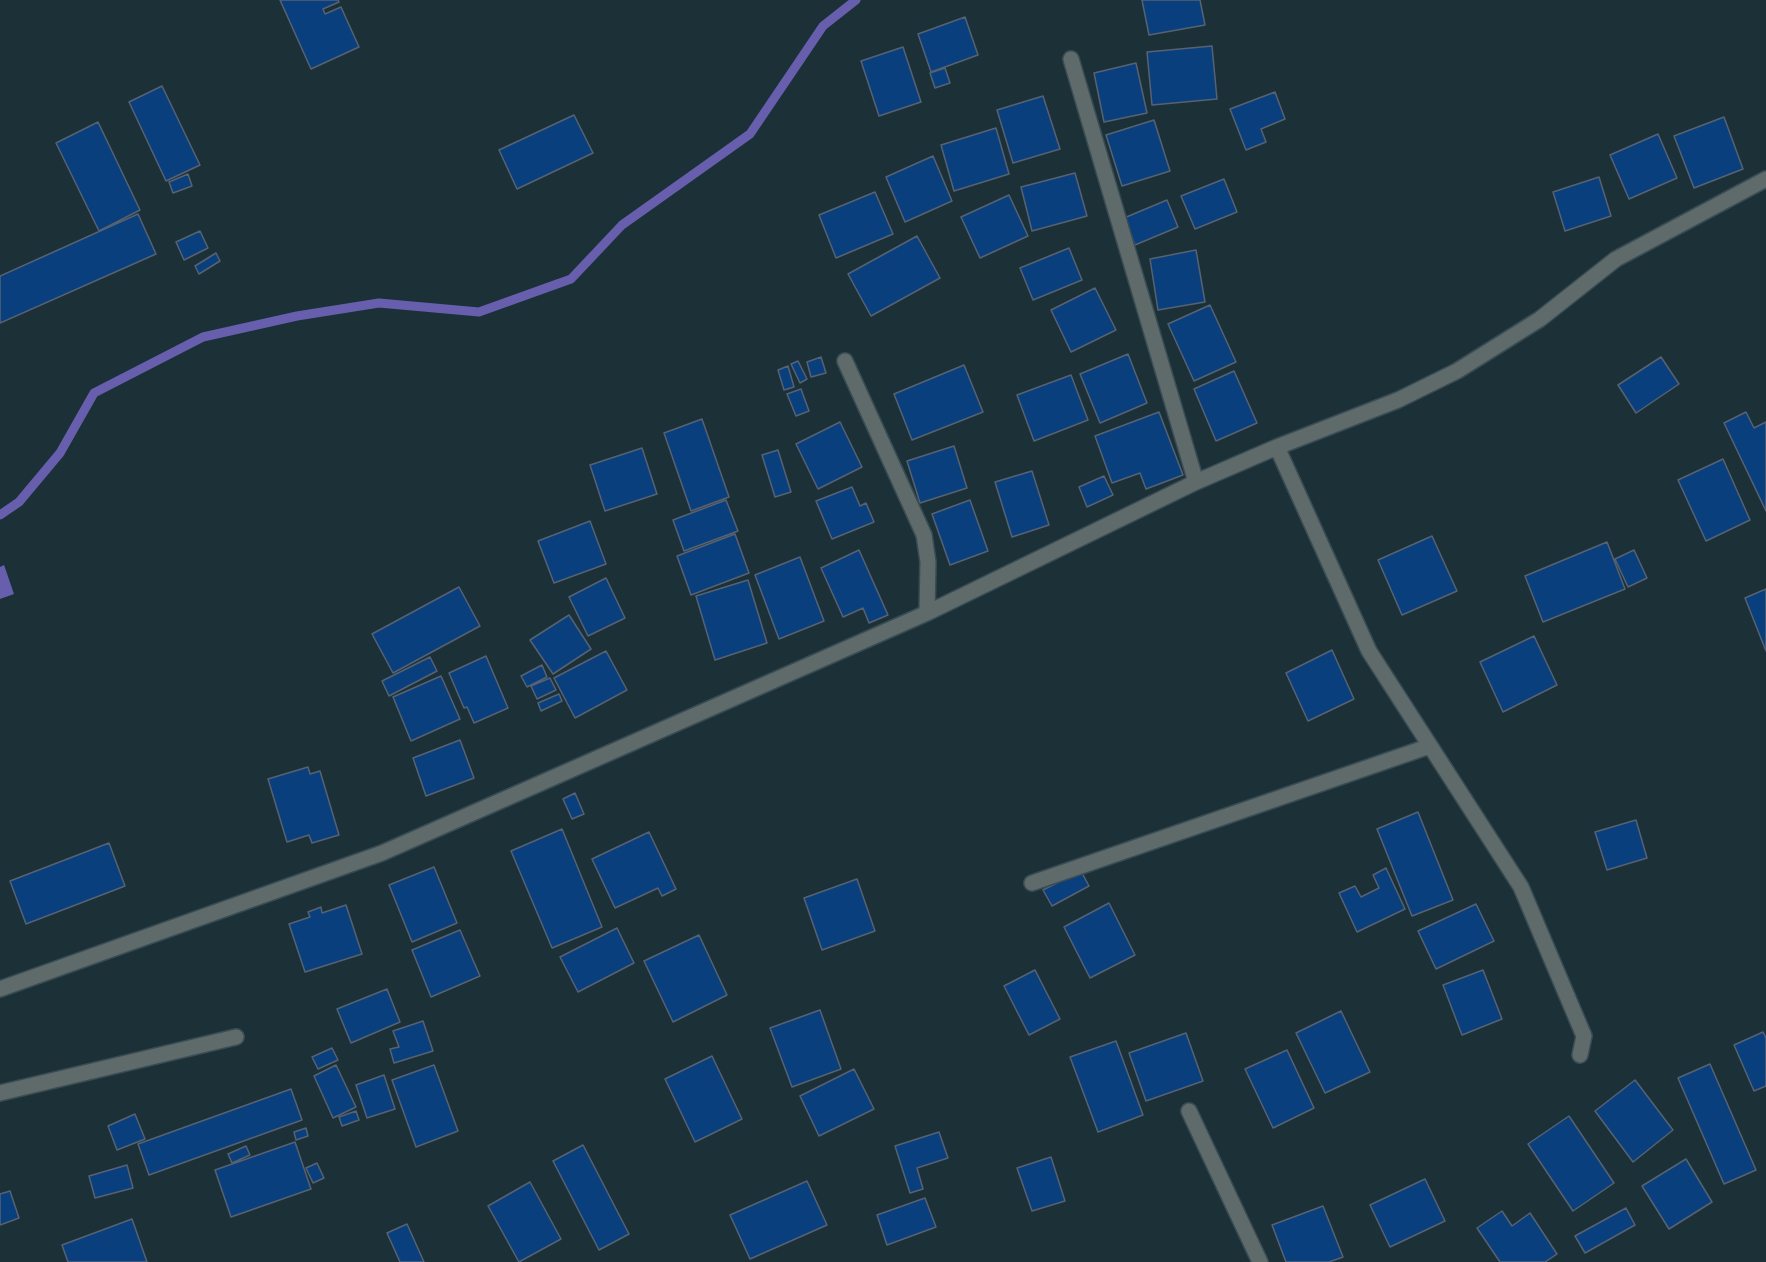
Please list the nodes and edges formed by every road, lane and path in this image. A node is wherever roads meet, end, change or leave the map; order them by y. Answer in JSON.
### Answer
{"nodes":[{"id":1,"x":1071,"y":59,"type":"dead end"},
{"id":2,"x":1766,"y":180,"type":"edge"},
{"id":3,"x":845,"y":361,"type":"dead end"},
{"id":4,"x":1277,"y":447,"type":"junction"},
{"id":5,"x":1196,"y":482,"type":"junction"},
{"id":6,"x":927,"y":613,"type":"junction"},
{"id":7,"x":1430,"y":746,"type":"junction"},
{"id":8,"x":1032,"y":882,"type":"dead end"},
{"id":9,"x":0,"y":989,"type":"edge"},
{"id":10,"x":236,"y":1037,"type":"dead end"},
{"id":11,"x":1580,"y":1055,"type":"dead end"},
{"id":12,"x":0,"y":1093,"type":"edge"},
{"id":13,"x":1189,"y":1111,"type":"dead end"},
{"id":14,"x":1260,"y":1262,"type":"edge"}],
"edges":[{"from":1,"to":5,"type":"street"},
{"from":2,"to":4,"type":"street"},
{"from":3,"to":6,"type":"street"},
{"from":4,"to":5,"type":"street"},
{"from":4,"to":7,"type":"street"},
{"from":5,"to":6,"type":"street"},
{"from":6,"to":9,"type":"street"},
{"from":7,"to":8,"type":"street"},
{"from":7,"to":11,"type":"street"},
{"from":10,"to":12,"type":"street"},
{"from":13,"to":14,"type":"street"}]}
